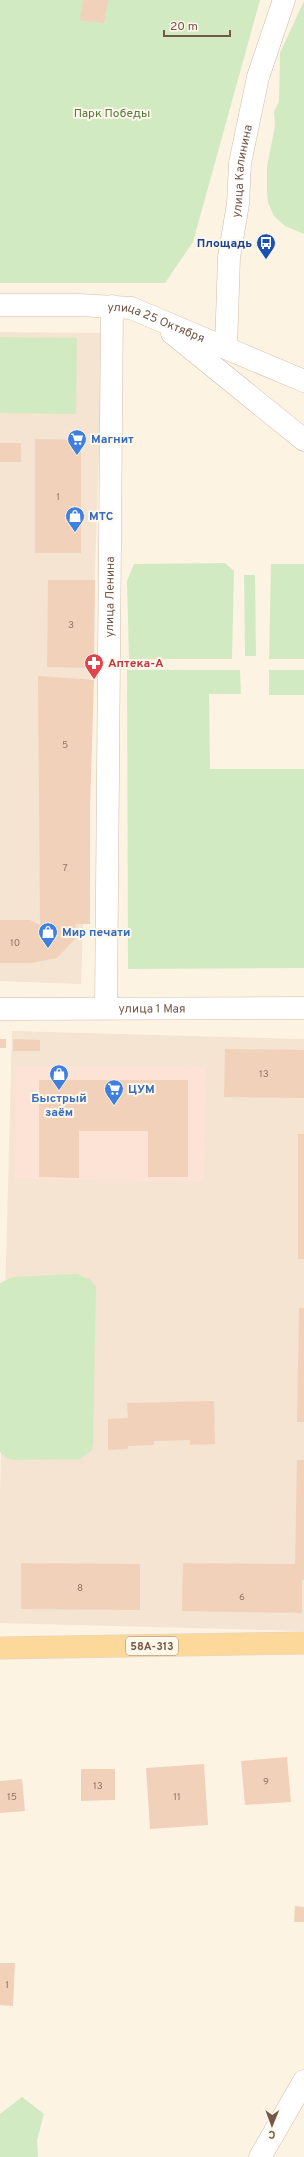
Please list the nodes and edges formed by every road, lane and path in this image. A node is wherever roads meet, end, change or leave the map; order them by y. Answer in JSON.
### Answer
{"nodes":[{"id":1,"x":284,"y":0,"type":"edge"},
{"id":2,"x":0,"y":305,"type":"edge"},
{"id":3,"x":112,"y":306,"type":"junction"},
{"id":4,"x":151,"y":316,"type":"junction"},
{"id":5,"x":226,"y":348,"type":"junction"},
{"id":6,"x":304,"y":381,"type":"edge"},
{"id":7,"x":304,"y":440,"type":"edge"},
{"id":8,"x":106,"y":1008,"type":"junction"},
{"id":9,"x":304,"y":1008,"type":"edge"},
{"id":10,"x":0,"y":1009,"type":"edge"},
{"id":11,"x":304,"y":1643,"type":"edge"},
{"id":12,"x":0,"y":1648,"type":"edge"},
{"id":13,"x":304,"y":2081,"type":"edge"},
{"id":14,"x":260,"y":2157,"type":"edge"}],
"edges":[{"from":1,"to":5,"type":"street","name":"улица Калинина"},
{"from":2,"to":3,"type":"street","name":"улица 25 Октября"},
{"from":3,"to":4,"type":"street","name":"улица 25 Октября"},
{"from":3,"to":8,"type":"street","name":"улица Ленина"},
{"from":4,"to":5,"type":"street","name":"улица 25 Октября"},
{"from":4,"to":7,"type":"street"},
{"from":5,"to":6,"type":"street","name":"улица 25 Октября"},
{"from":8,"to":9,"type":"street","name":"улица 1 Мая"},
{"from":8,"to":10,"type":"street","name":"улица 1 Мая"},
{"from":11,"to":12,"type":"main road","number":"58А-313"},
{"from":13,"to":14,"type":"street"}]}
